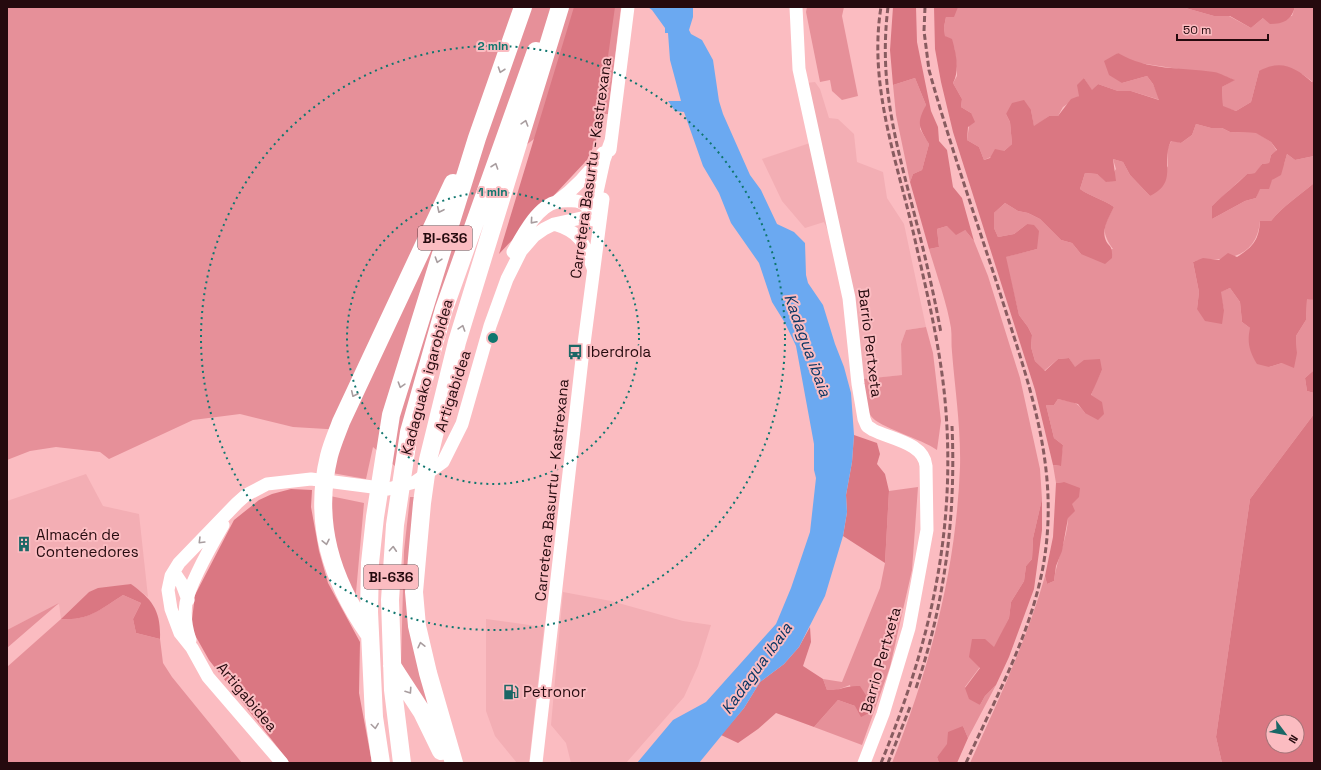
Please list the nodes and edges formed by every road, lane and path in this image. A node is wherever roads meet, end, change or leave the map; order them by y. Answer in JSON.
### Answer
{"nodes":[{"id":1,"x":523,"y":7,"type":"edge"},
{"id":2,"x":550,"y":7,"type":"edge"},
{"id":3,"x":560,"y":7,"type":"edge"},
{"id":4,"x":628,"y":7,"type":"edge"},
{"id":5,"x":796,"y":7,"type":"edge"},
{"id":6,"x":477,"y":138,"type":"junction"},
{"id":7,"x":611,"y":142,"type":"junction"},
{"id":8,"x":556,"y":202,"type":"junction"},
{"id":9,"x":591,"y":212,"type":"junction"},
{"id":10,"x":554,"y":224,"type":"junction"},
{"id":11,"x":594,"y":270,"type":"junction"},
{"id":12,"x":507,"y":279,"type":"junction"},
{"id":13,"x":237,"y":503,"type":"junction"},
{"id":14,"x":174,"y":572,"type":"junction"},
{"id":15,"x":188,"y":600,"type":"junction"},
{"id":16,"x":192,"y":648,"type":"junction"},
{"id":17,"x":282,"y":763,"type":"edge"},
{"id":18,"x":381,"y":763,"type":"edge"},
{"id":19,"x":402,"y":763,"type":"edge"},
{"id":20,"x":446,"y":763,"type":"edge"},
{"id":21,"x":454,"y":763,"type":"edge"},
{"id":22,"x":536,"y":763,"type":"edge"},
{"id":23,"x":864,"y":763,"type":"edge"}],
"edges":[{"from":1,"to":6,"type":"highway","name":"Kadaguako igarobidea","number":"BI-636","one_way":true},
{"from":19,"to":2,"type":"highway","name":"Kadaguako igarobidea","number":"BI-636","one_way":true},
{"from":21,"to":3,"type":"highway","one_way":true},
{"from":4,"to":7,"type":"street","name":"Carretera Basurtu - Kastrexana"},
{"from":5,"to":23,"type":"street","name":"Barrio Pertxeta"},
{"from":6,"to":18,"type":"highway","name":"Kadaguako igarobidea","number":"BI-636","one_way":true},
{"from":6,"to":20,"type":"highway","one_way":true},
{"from":7,"to":8,"type":"street"},
{"from":7,"to":9,"type":"street"},
{"from":7,"to":11,"type":"street","name":"Carretera Basurtu - Kastrexana"},
{"from":8,"to":9,"type":"street"},
{"from":8,"to":12,"type":"street","one_way":true},
{"from":9,"to":10,"type":"street"},
{"from":9,"to":11,"type":"street"},
{"from":10,"to":11,"type":"street"},
{"from":10,"to":12,"type":"street"},
{"from":11,"to":22,"type":"street","name":"Carretera Basurtu - Kastrexana"},
{"from":12,"to":13,"type":"street","name":"Artigabidea"},
{"from":13,"to":14,"type":"street","one_way":true},
{"from":13,"to":15,"type":"street"},
{"from":14,"to":15,"type":"street"},
{"from":14,"to":16,"type":"street"},
{"from":15,"to":16,"type":"street"},
{"from":16,"to":17,"type":"street","name":"Artigabidea"}]}
